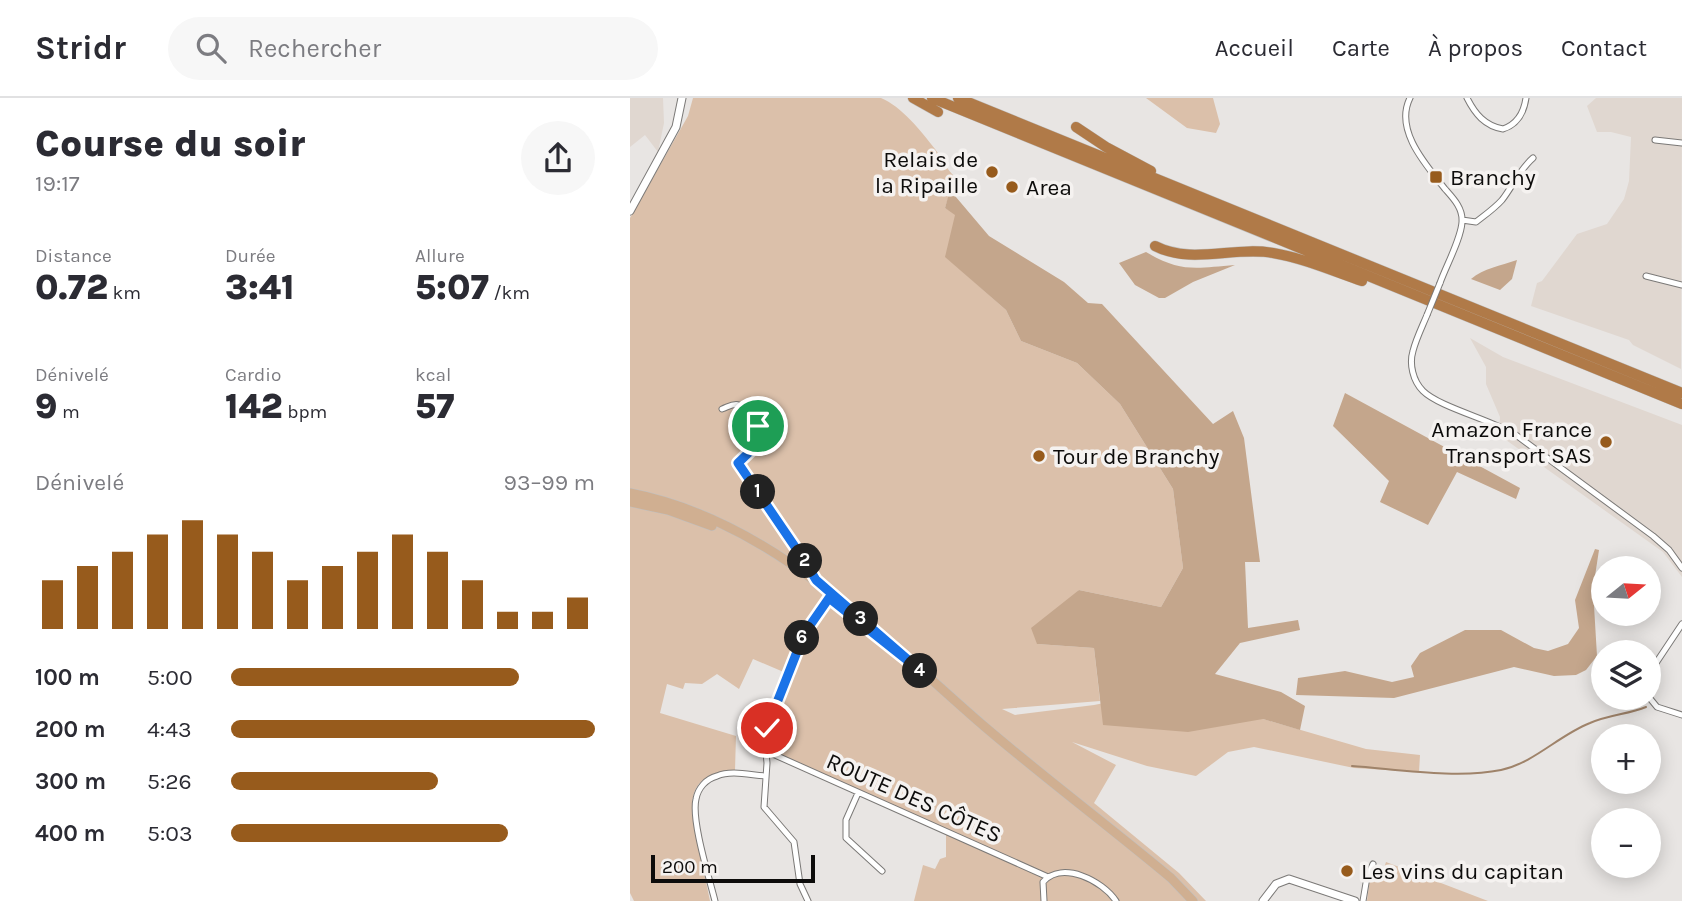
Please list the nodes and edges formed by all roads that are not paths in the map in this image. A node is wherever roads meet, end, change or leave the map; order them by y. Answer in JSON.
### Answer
{"nodes":[{"id":1,"x":682,"y":98,"type":"edge"},
{"id":2,"x":913,"y":98,"type":"edge"},
{"id":3,"x":932,"y":98,"type":"edge"},
{"id":4,"x":958,"y":98,"type":"edge"},
{"id":5,"x":1410,"y":98,"type":"edge"},
{"id":6,"x":1467,"y":98,"type":"edge"},
{"id":7,"x":1527,"y":98,"type":"edge"},
{"id":8,"x":938,"y":113,"type":"dead end"},
{"id":9,"x":1076,"y":127,"type":"dead end"},
{"id":10,"x":1655,"y":140,"type":"dead end"},
{"id":11,"x":1682,"y":143,"type":"edge"},
{"id":12,"x":1533,"y":159,"type":"dead end"},
{"id":13,"x":630,"y":211,"type":"edge"},
{"id":14,"x":1462,"y":220,"type":"junction"},
{"id":15,"x":1282,"y":231,"type":"junction"},
{"id":16,"x":1155,"y":246,"type":"dead end"},
{"id":17,"x":1646,"y":276,"type":"dead end"},
{"id":18,"x":1682,"y":285,"type":"edge"},
{"id":19,"x":1440,"y":306,"type":"junction"},
{"id":20,"x":1682,"y":393,"type":"edge"},
{"id":21,"x":1682,"y":404,"type":"edge"},
{"id":22,"x":722,"y":409,"type":"dead end"},
{"id":23,"x":630,"y":492,"type":"edge"},
{"id":24,"x":630,"y":501,"type":"edge"},
{"id":25,"x":1682,"y":568,"type":"edge"},
{"id":26,"x":816,"y":580,"type":"junction"},
{"id":27,"x":829,"y":598,"type":"junction"},
{"id":28,"x":1682,"y":624,"type":"edge"},
{"id":29,"x":1661,"y":656,"type":"edge"},
{"id":30,"x":922,"y":672,"type":"junction"},
{"id":31,"x":1661,"y":708,"type":"edge"},
{"id":32,"x":1682,"y":715,"type":"edge"},
{"id":33,"x":766,"y":751,"type":"junction"},
{"id":34,"x":766,"y":776,"type":"junction"},
{"id":35,"x":858,"y":793,"type":"junction"},
{"id":36,"x":1136,"y":851,"type":"junction"},
{"id":37,"x":1373,"y":864,"type":"dead end"},
{"id":38,"x":882,"y":871,"type":"dead end"},
{"id":39,"x":1048,"y":877,"type":"junction"},
{"id":40,"x":1344,"y":899,"type":"edge"},
{"id":41,"x":715,"y":901,"type":"edge"},
{"id":42,"x":808,"y":901,"type":"edge"},
{"id":43,"x":1044,"y":901,"type":"edge"},
{"id":44,"x":1116,"y":901,"type":"edge"},
{"id":45,"x":1187,"y":901,"type":"edge"},
{"id":46,"x":1193,"y":901,"type":"edge"},
{"id":47,"x":1263,"y":901,"type":"edge"},
{"id":48,"x":1355,"y":901,"type":"edge"},
{"id":49,"x":1363,"y":901,"type":"edge"}],
"edges":[{"from":1,"to":13,"type":"street"},
{"from":2,"to":8,"type":"highway"},
{"from":3,"to":19,"type":"highway"},
{"from":4,"to":15,"type":"highway"},
{"from":5,"to":14,"type":"street"},
{"from":6,"to":7,"type":"street"},
{"from":9,"to":15,"type":"highway"},
{"from":10,"to":11,"type":"street"},
{"from":12,"to":14,"type":"street"},
{"from":14,"to":25,"type":"street","bridge":true},
{"from":15,"to":20,"type":"highway"},
{"from":16,"to":19,"type":"highway"},
{"from":17,"to":18,"type":"street"},
{"from":19,"to":21,"type":"highway"},
{"from":22,"to":26,"type":"street"},
{"from":23,"to":26,"type":"main road"},
{"from":24,"to":27,"type":"main road"},
{"from":26,"to":30,"type":"main road"},
{"from":27,"to":30,"type":"main road"},
{"from":27,"to":33,"type":"street"},
{"from":28,"to":29,"type":"street"},
{"from":30,"to":36,"type":"main road"},
{"from":31,"to":32,"type":"street"},
{"from":33,"to":34,"type":"street"},
{"from":33,"to":35,"type":"street","name":"ROUTE DES CÔTES"},
{"from":34,"to":41,"type":"street"},
{"from":34,"to":42,"type":"street"},
{"from":35,"to":38,"type":"street"},
{"from":35,"to":39,"type":"street","name":"ROUTE DES CÔTES"},
{"from":36,"to":45,"type":"main road"},
{"from":36,"to":46,"type":"main road"},
{"from":37,"to":49,"type":"street"},
{"from":39,"to":43,"type":"street"},
{"from":39,"to":44,"type":"street"},
{"from":40,"to":47,"type":"street"},
{"from":40,"to":48,"type":"street"}]}
